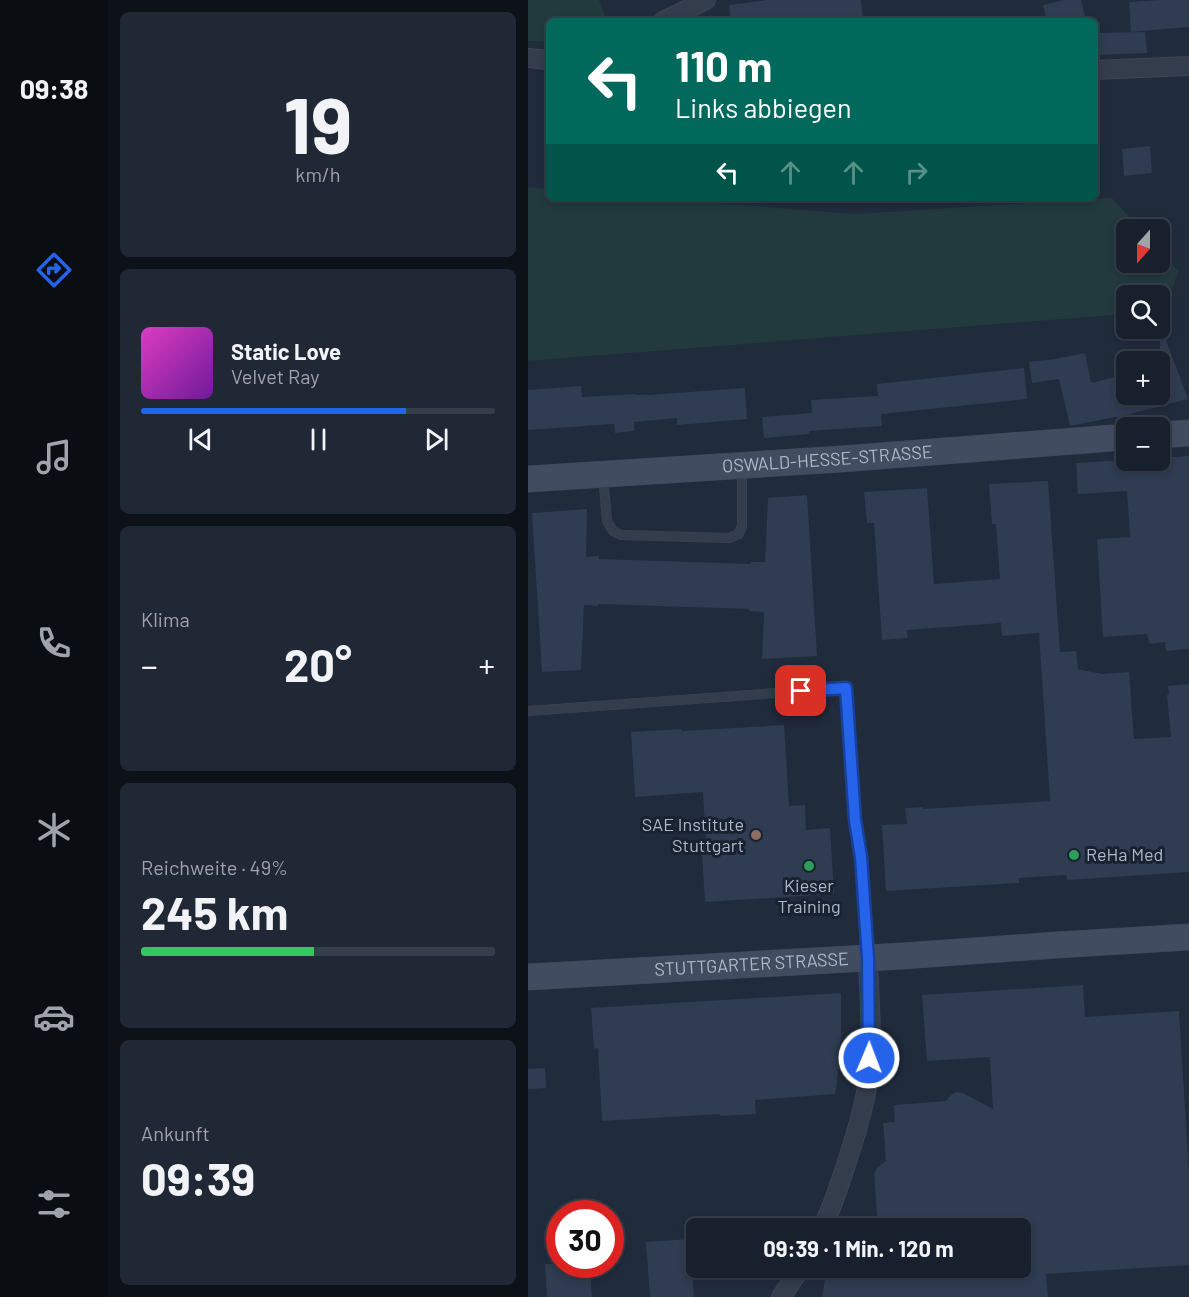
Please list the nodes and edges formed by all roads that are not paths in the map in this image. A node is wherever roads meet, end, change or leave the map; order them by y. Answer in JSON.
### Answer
{"nodes":[{"id":1,"x":706,"y":0,"type":"edge"},
{"id":2,"x":669,"y":18,"type":"edge"},
{"id":3,"x":528,"y":58,"type":"edge"},
{"id":4,"x":546,"y":60,"type":"edge"},
{"id":5,"x":1189,"y":66,"type":"edge"},
{"id":6,"x":1098,"y":70,"type":"edge"},
{"id":7,"x":1189,"y":433,"type":"edge"},
{"id":8,"x":1170,"y":434,"type":"edge"},
{"id":9,"x":1116,"y":438,"type":"edge"},
{"id":10,"x":742,"y":465,"type":"junction"},
{"id":11,"x":603,"y":474,"type":"junction"},
{"id":12,"x":528,"y":479,"type":"edge"},
{"id":13,"x":528,"y":711,"type":"edge"},
{"id":14,"x":1189,"y":937,"type":"edge"},
{"id":15,"x":868,"y":958,"type":"junction"},
{"id":16,"x":528,"y":977,"type":"edge"},
{"id":17,"x":826,"y":1218,"type":"edge"},
{"id":18,"x":794,"y":1278,"type":"edge"},
{"id":19,"x":781,"y":1297,"type":"edge"}],
"edges":[{"from":1,"to":2,"type":"street"},
{"from":3,"to":4,"type":"street"},
{"from":5,"to":6,"type":"street"},
{"from":7,"to":8,"type":"street"},
{"from":9,"to":10,"type":"street","name":"OSWALD-HESSE-STRASSE"},
{"from":10,"to":11,"type":"street","name":"OSWALD-HESSE-STRASSE"},
{"from":10,"to":11,"type":"lane"},
{"from":11,"to":12,"type":"street","name":"OSWALD-HESSE-STRASSE"},
{"from":13,"to":15,"type":"lane"},
{"from":14,"to":15,"type":"street","name":"STUTTGARTER STRASSE"},
{"from":15,"to":16,"type":"street","name":"STUTTGARTER STRASSE"},
{"from":15,"to":17,"type":"street"},
{"from":18,"to":19,"type":"street"}]}
